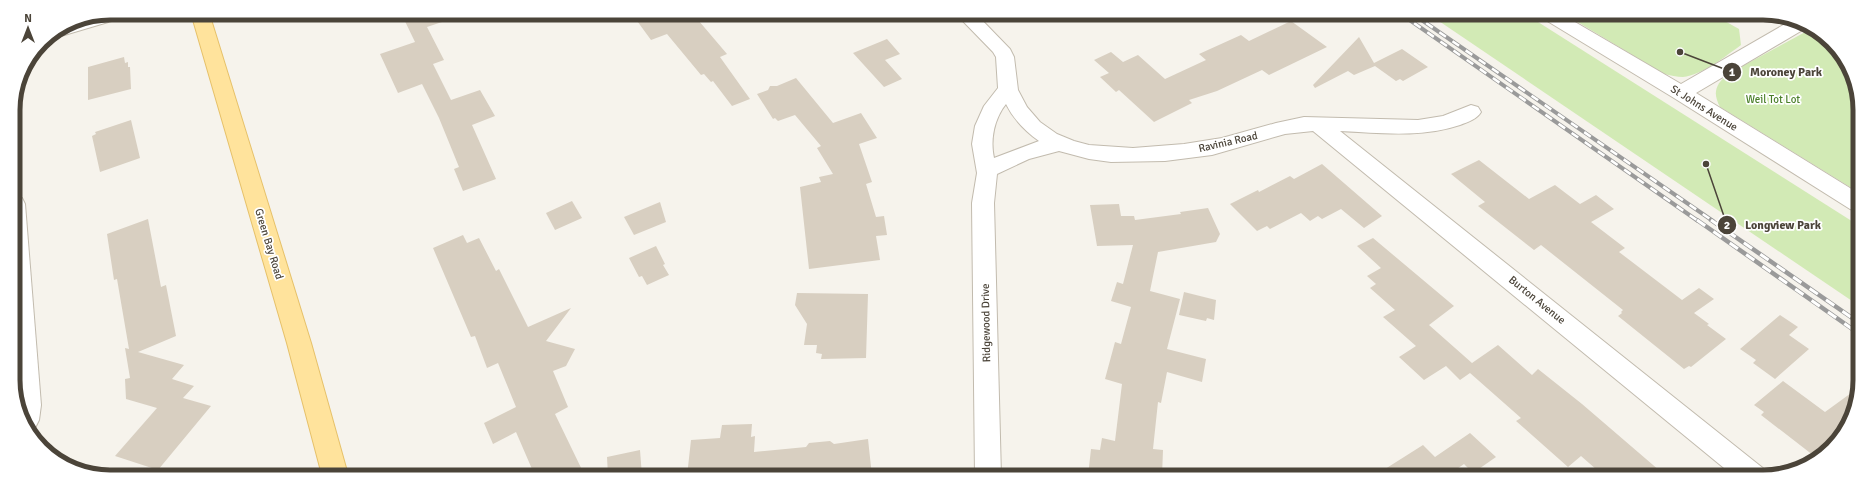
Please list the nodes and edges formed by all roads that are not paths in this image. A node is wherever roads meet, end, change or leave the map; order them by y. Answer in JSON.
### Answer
{"nodes":[{"id":1,"x":202,"y":20,"type":"edge"},
{"id":2,"x":971,"y":20,"type":"edge"},
{"id":3,"x":1558,"y":20,"type":"edge"},
{"id":4,"x":1795,"y":26,"type":"edge"},
{"id":5,"x":1008,"y":90,"type":"junction"},
{"id":6,"x":1680,"y":93,"type":"junction"},
{"id":7,"x":1471,"y":112,"type":"dead end"},
{"id":8,"x":1318,"y":124,"type":"junction"},
{"id":9,"x":1058,"y":144,"type":"junction"},
{"id":10,"x":987,"y":170,"type":"junction"},
{"id":11,"x":1853,"y":200,"type":"edge"},
{"id":12,"x":20,"y":279,"type":"edge"},
{"id":13,"x":27,"y":415,"type":"edge"},
{"id":14,"x":334,"y":470,"type":"edge"},
{"id":15,"x":988,"y":470,"type":"edge"},
{"id":16,"x":1746,"y":470,"type":"edge"}],
"edges":[{"from":1,"to":14,"type":"main road","name":"Green Bay Road"},
{"from":2,"to":5,"type":"street"},
{"from":3,"to":6,"type":"street","name":"St Johns Avenue"},
{"from":4,"to":6,"type":"street"},
{"from":5,"to":9,"type":"street","name":"Ravinia Road"},
{"from":5,"to":10,"type":"street","name":"Ridgewood Drive"},
{"from":6,"to":11,"type":"street","name":"St Johns Avenue"},
{"from":7,"to":8,"type":"street","name":"Ravinia Road"},
{"from":8,"to":9,"type":"street","name":"Ravinia Road"},
{"from":8,"to":16,"type":"street","name":"Burton Avenue"},
{"from":9,"to":10,"type":"street"},
{"from":10,"to":15,"type":"street","name":"Ridgewood Drive"},
{"from":12,"to":13,"type":"street"}]}
